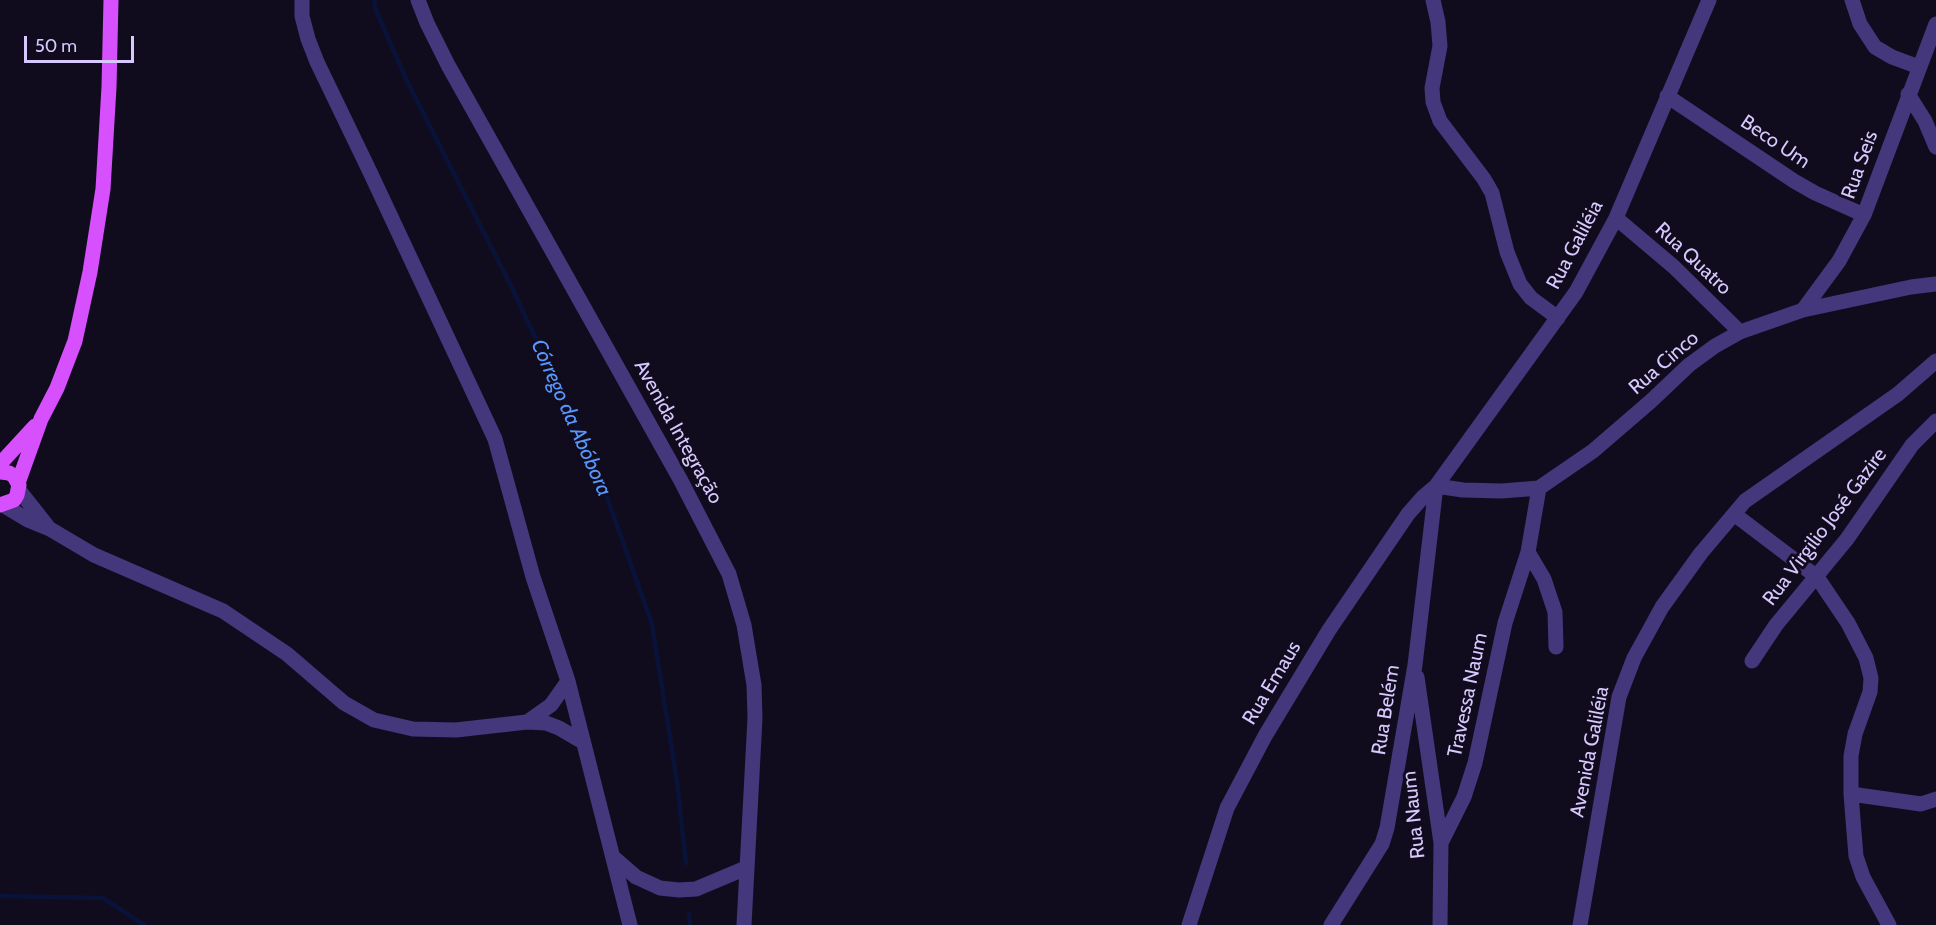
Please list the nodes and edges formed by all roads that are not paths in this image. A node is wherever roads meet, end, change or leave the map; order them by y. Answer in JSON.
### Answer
{"nodes":[{"id":1,"x":111,"y":0,"type":"edge"},
{"id":2,"x":302,"y":0,"type":"edge"},
{"id":3,"x":418,"y":0,"type":"edge"},
{"id":4,"x":1433,"y":0,"type":"edge"},
{"id":5,"x":1709,"y":0,"type":"edge"},
{"id":6,"x":1852,"y":0,"type":"edge"},
{"id":7,"x":1936,"y":24,"type":"edge"},
{"id":8,"x":1918,"y":67,"type":"junction"},
{"id":9,"x":1908,"y":94,"type":"junction"},
{"id":10,"x":1667,"y":96,"type":"junction"},
{"id":11,"x":1936,"y":147,"type":"edge"},
{"id":12,"x":1864,"y":215,"type":"junction"},
{"id":13,"x":1616,"y":218,"type":"junction"},
{"id":14,"x":1936,"y":284,"type":"edge"},
{"id":15,"x":1803,"y":310,"type":"junction"},
{"id":16,"x":1558,"y":318,"type":"junction"},
{"id":17,"x":1740,"y":332,"type":"junction"},
{"id":18,"x":1936,"y":361,"type":"edge"},
{"id":19,"x":41,"y":419,"type":"junction"},
{"id":20,"x":1936,"y":421,"type":"edge"},
{"id":21,"x":0,"y":464,"type":"edge"},
{"id":22,"x":0,"y":472,"type":"edge"},
{"id":23,"x":18,"y":486,"type":"junction"},
{"id":24,"x":1436,"y":486,"type":"junction"},
{"id":25,"x":1539,"y":488,"type":"junction"},
{"id":26,"x":2,"y":505,"type":"edge"},
{"id":27,"x":1734,"y":514,"type":"junction"},
{"id":28,"x":50,"y":529,"type":"junction"},
{"id":29,"x":1528,"y":552,"type":"junction"},
{"id":30,"x":1817,"y":577,"type":"junction"},
{"id":31,"x":1556,"y":647,"type":"dead end"},
{"id":32,"x":1752,"y":662,"type":"dead end"},
{"id":33,"x":1415,"y":665,"type":"junction"},
{"id":34,"x":568,"y":681,"type":"junction"},
{"id":35,"x":527,"y":722,"type":"junction"},
{"id":36,"x":583,"y":742,"type":"junction"},
{"id":37,"x":1851,"y":794,"type":"junction"},
{"id":38,"x":1936,"y":799,"type":"edge"},
{"id":39,"x":1441,"y":843,"type":"junction"},
{"id":40,"x":613,"y":857,"type":"junction"},
{"id":41,"x":746,"y":868,"type":"junction"},
{"id":42,"x":630,"y":925,"type":"edge"},
{"id":43,"x":744,"y":925,"type":"edge"},
{"id":44,"x":1189,"y":925,"type":"edge"},
{"id":45,"x":1331,"y":925,"type":"edge"},
{"id":46,"x":1440,"y":925,"type":"edge"},
{"id":47,"x":1580,"y":925,"type":"edge"},
{"id":48,"x":1889,"y":925,"type":"edge"}],
"edges":[{"from":1,"to":19,"type":"main road"},
{"from":2,"to":34,"type":"street"},
{"from":3,"to":41,"type":"street","name":"Avenida Integração"},
{"from":4,"to":16,"type":"street"},
{"from":5,"to":10,"type":"street","name":"Rua Galiléia"},
{"from":6,"to":8,"type":"street"},
{"from":7,"to":8,"type":"street","name":"Rua Seis"},
{"from":8,"to":9,"type":"street","name":"Rua Seis"},
{"from":9,"to":11,"type":"street"},
{"from":9,"to":12,"type":"street","name":"Rua Seis"},
{"from":10,"to":12,"type":"street","name":"Beco Um"},
{"from":10,"to":13,"type":"street","name":"Rua Galiléia"},
{"from":12,"to":15,"type":"street","name":"Rua Seis"},
{"from":13,"to":16,"type":"street","name":"Rua Galiléia"},
{"from":13,"to":17,"type":"street","name":"Rua Quatro"},
{"from":14,"to":15,"type":"street","name":"Rua Cinco"},
{"from":15,"to":17,"type":"street","name":"Rua Cinco"},
{"from":16,"to":24,"type":"street","name":"Rua Galiléia"},
{"from":17,"to":25,"type":"street","name":"Rua Cinco"},
{"from":18,"to":27,"type":"street","name":"Avenida Galiléia"},
{"from":19,"to":21,"type":"main road"},
{"from":19,"to":23,"type":"main road"},
{"from":20,"to":30,"type":"street","name":"Rua Virgilio José Gazire"},
{"from":22,"to":23,"type":"main road"},
{"from":23,"to":26,"type":"main road"},
{"from":23,"to":28,"type":"street"},
{"from":24,"to":25,"type":"street"},
{"from":24,"to":33,"type":"street","name":"Rua Belém"},
{"from":24,"to":44,"type":"street","name":"Rua Emaus"},
{"from":25,"to":29,"type":"street","name":"Travessa Naum"},
{"from":26,"to":28,"type":"street"},
{"from":27,"to":30,"type":"street"},
{"from":27,"to":47,"type":"street","name":"Avenida Galiléia"},
{"from":28,"to":35,"type":"street"},
{"from":29,"to":31,"type":"street"},
{"from":29,"to":39,"type":"street","name":"Travessa Naum"},
{"from":30,"to":32,"type":"street","name":"Rua Virgilio José Gazire"},
{"from":30,"to":37,"type":"street"},
{"from":33,"to":39,"type":"street","name":"Rua Naum"},
{"from":33,"to":45,"type":"street","name":"Rua Belém"},
{"from":34,"to":35,"type":"street"},
{"from":34,"to":36,"type":"street"},
{"from":35,"to":36,"type":"street"},
{"from":36,"to":40,"type":"street"},
{"from":37,"to":38,"type":"street"},
{"from":37,"to":48,"type":"street"},
{"from":39,"to":46,"type":"street","name":"Rua Naum"},
{"from":40,"to":41,"type":"street"},
{"from":40,"to":42,"type":"street"},
{"from":41,"to":43,"type":"street","name":"Avenida Integração"}]}
